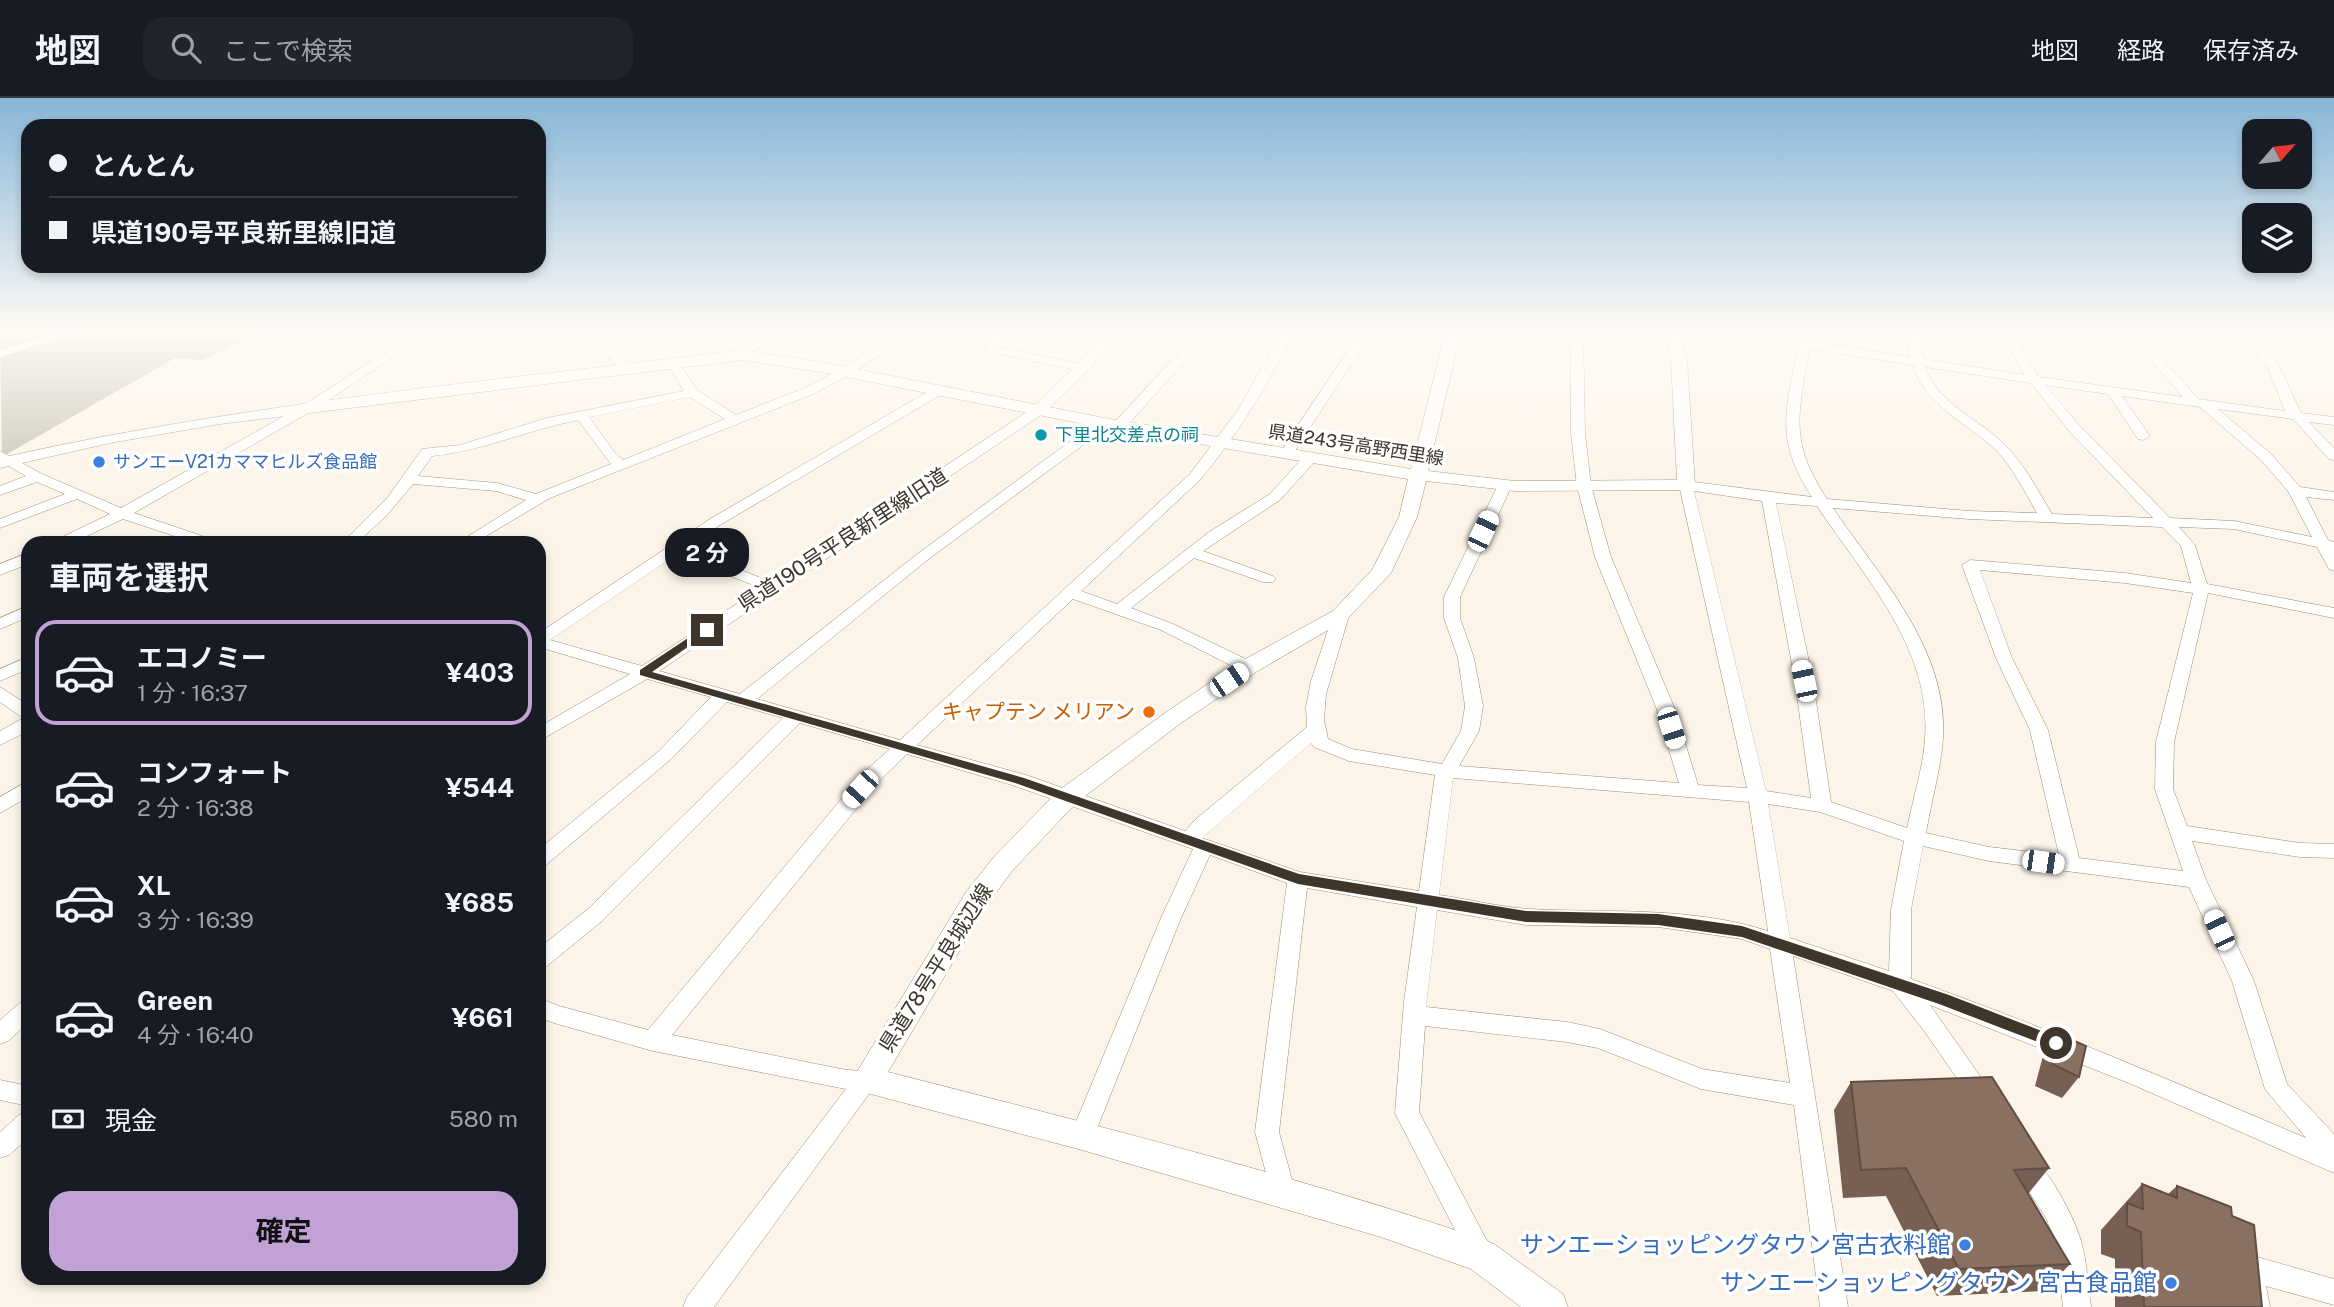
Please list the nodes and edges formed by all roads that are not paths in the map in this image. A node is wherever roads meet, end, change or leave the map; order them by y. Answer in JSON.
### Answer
{"nodes":[{"id":1,"x":339,"y":387,"type":"edge"},
{"id":2,"x":465,"y":387,"type":"edge"},
{"id":3,"x":688,"y":387,"type":"edge"},
{"id":4,"x":817,"y":387,"type":"edge"},
{"id":5,"x":920,"y":387,"type":"edge"},
{"id":6,"x":1062,"y":387,"type":"edge"},
{"id":7,"x":1149,"y":387,"type":"edge"},
{"id":8,"x":1258,"y":387,"type":"edge"},
{"id":9,"x":1330,"y":387,"type":"edge"},
{"id":10,"x":1440,"y":387,"type":"edge"},
{"id":11,"x":1578,"y":387,"type":"edge"},
{"id":12,"x":1681,"y":387,"type":"edge"},
{"id":13,"x":1798,"y":387,"type":"edge"},
{"id":14,"x":1928,"y":387,"type":"edge"},
{"id":15,"x":2042,"y":387,"type":"edge"},
{"id":16,"x":2089,"y":387,"type":"edge"},
{"id":17,"x":2184,"y":387,"type":"edge"},
{"id":18,"x":2283,"y":387,"type":"edge"},
{"id":19,"x":938,"y":391,"type":"junction"},
{"id":20,"x":2112,"y":391,"type":"junction"},
{"id":21,"x":692,"y":393,"type":"junction"},
{"id":22,"x":2198,"y":402,"type":"junction"},
{"id":23,"x":311,"y":406,"type":"junction"},
{"id":24,"x":1038,"y":410,"type":"junction"},
{"id":25,"x":581,"y":415,"type":"junction"},
{"id":26,"x":2295,"y":415,"type":"junction"},
{"id":27,"x":737,"y":421,"type":"junction"},
{"id":28,"x":2334,"y":421,"type":"edge"},
{"id":29,"x":1112,"y":424,"type":"junction"},
{"id":30,"x":2143,"y":436,"type":"dead end"},
{"id":31,"x":1222,"y":443,"type":"junction"},
{"id":32,"x":1286,"y":454,"type":"junction"},
{"id":33,"x":2334,"y":456,"type":"edge"},
{"id":34,"x":1310,"y":457,"type":"junction"},
{"id":35,"x":2,"y":460,"type":"edge"},
{"id":36,"x":622,"y":466,"type":"junction"},
{"id":37,"x":1417,"y":475,"type":"junction"},
{"id":38,"x":37,"y":477,"type":"junction"},
{"id":39,"x":410,"y":480,"type":"junction"},
{"id":40,"x":1505,"y":485,"type":"junction"},
{"id":41,"x":1686,"y":485,"type":"junction"},
{"id":42,"x":1584,"y":486,"type":"junction"},
{"id":43,"x":0,"y":491,"type":"edge"},
{"id":44,"x":2295,"y":491,"type":"junction"},
{"id":45,"x":78,"y":494,"type":"junction"},
{"id":46,"x":2334,"y":496,"type":"edge"},
{"id":47,"x":1768,"y":498,"type":"junction"},
{"id":48,"x":538,"y":499,"type":"junction"},
{"id":49,"x":1822,"y":502,"type":"junction"},
{"id":50,"x":122,"y":514,"type":"junction"},
{"id":51,"x":2047,"y":518,"type":"junction"},
{"id":52,"x":2166,"y":521,"type":"junction"},
{"id":53,"x":0,"y":524,"type":"edge"},
{"id":54,"x":76,"y":536,"type":"edge"},
{"id":55,"x":172,"y":536,"type":"edge"},
{"id":56,"x":357,"y":536,"type":"edge"},
{"id":57,"x":476,"y":536,"type":"edge"},
{"id":58,"x":2327,"y":544,"type":"edge"},
{"id":59,"x":675,"y":549,"type":"junction"},
{"id":60,"x":1192,"y":552,"type":"junction"},
{"id":61,"x":21,"y":561,"type":"edge"},
{"id":62,"x":2334,"y":566,"type":"edge"},
{"id":63,"x":0,"y":570,"type":"edge"},
{"id":64,"x":1268,"y":579,"type":"dead end"},
{"id":65,"x":770,"y":587,"type":"junction"},
{"id":66,"x":2199,"y":588,"type":"junction"},
{"id":67,"x":1070,"y":592,"type":"junction"},
{"id":68,"x":1120,"y":609,"type":"junction"},
{"id":69,"x":2334,"y":613,"type":"edge"},
{"id":70,"x":21,"y":614,"type":"edge"},
{"id":71,"x":1340,"y":615,"type":"junction"},
{"id":72,"x":0,"y":624,"type":"edge"},
{"id":73,"x":546,"y":636,"type":"edge"},
{"id":74,"x":546,"y":643,"type":"edge"},
{"id":75,"x":21,"y":666,"type":"edge"},
{"id":76,"x":1248,"y":667,"type":"junction"},
{"id":77,"x":643,"y":673,"type":"junction"},
{"id":78,"x":0,"y":676,"type":"edge"},
{"id":79,"x":0,"y":693,"type":"edge"},
{"id":80,"x":723,"y":695,"type":"junction"},
{"id":81,"x":744,"y":700,"type":"junction"},
{"id":82,"x":21,"y":709,"type":"edge"},
{"id":83,"x":796,"y":716,"type":"junction"},
{"id":84,"x":21,"y":727,"type":"edge"},
{"id":85,"x":546,"y":731,"type":"edge"},
{"id":86,"x":1314,"y":731,"type":"junction"},
{"id":87,"x":0,"y":739,"type":"edge"},
{"id":88,"x":902,"y":748,"type":"junction"},
{"id":89,"x":1448,"y":771,"type":"junction"},
{"id":90,"x":1691,"y":791,"type":"junction"},
{"id":91,"x":21,"y":792,"type":"edge"},
{"id":92,"x":1758,"y":796,"type":"junction"},
{"id":93,"x":1067,"y":797,"type":"junction"},
{"id":94,"x":0,"y":806,"type":"edge"},
{"id":95,"x":1822,"y":806,"type":"junction"},
{"id":96,"x":2177,"y":832,"type":"junction"},
{"id":97,"x":1913,"y":837,"type":"junction"},
{"id":98,"x":1197,"y":843,"type":"junction"},
{"id":99,"x":2334,"y":851,"type":"edge"},
{"id":100,"x":546,"y":854,"type":"edge"},
{"id":101,"x":2071,"y":865,"type":"junction"},
{"id":102,"x":1298,"y":879,"type":"junction"},
{"id":103,"x":2196,"y":880,"type":"junction"},
{"id":104,"x":1429,"y":899,"type":"junction"},
{"id":105,"x":1780,"y":945,"type":"junction"},
{"id":106,"x":546,"y":954,"type":"edge"},
{"id":107,"x":1900,"y":984,"type":"junction"},
{"id":108,"x":546,"y":1010,"type":"edge"},
{"id":109,"x":1414,"y":1015,"type":"junction"},
{"id":110,"x":21,"y":1016,"type":"edge"},
{"id":111,"x":0,"y":1034,"type":"edge"},
{"id":112,"x":653,"y":1041,"type":"junction"},
{"id":113,"x":867,"y":1080,"type":"junction"},
{"id":114,"x":0,"y":1090,"type":"edge"},
{"id":115,"x":21,"y":1094,"type":"edge"},
{"id":116,"x":1805,"y":1096,"type":"junction"},
{"id":117,"x":1995,"y":1116,"type":"edge"},
{"id":118,"x":21,"y":1129,"type":"edge"},
{"id":119,"x":1082,"y":1136,"type":"junction"},
{"id":120,"x":2009,"y":1140,"type":"edge"},
{"id":121,"x":0,"y":1147,"type":"edge"},
{"id":122,"x":2334,"y":1152,"type":"edge"},
{"id":123,"x":2334,"y":1162,"type":"edge"},
{"id":124,"x":1282,"y":1191,"type":"junction"},
{"id":125,"x":1482,"y":1256,"type":"junction"},
{"id":126,"x":2334,"y":1292,"type":"edge"},
{"id":127,"x":697,"y":1307,"type":"edge"},
{"id":128,"x":1550,"y":1307,"type":"edge"},
{"id":129,"x":1834,"y":1307,"type":"edge"},
{"id":130,"x":2077,"y":1307,"type":"edge"},
{"id":131,"x":2256,"y":1307,"type":"edge"}],
"edges":[{"from":1,"to":23,"type":"street"},
{"from":2,"to":23,"type":"main road","name":"県道243号高野西里線"},
{"from":3,"to":21,"type":"street"},
{"from":4,"to":27,"type":"street"},
{"from":5,"to":19,"type":"main road","name":"県道243号高野西里線"},
{"from":6,"to":24,"type":"street","name":"県道190号平良新里線旧道"},
{"from":7,"to":29,"type":"street"},
{"from":8,"to":31,"type":"street"},
{"from":9,"to":32,"type":"street"},
{"from":10,"to":37,"type":"main road","name":"県道78号平良城辺線"},
{"from":11,"to":42,"type":"street"},
{"from":12,"to":41,"type":"main road"},
{"from":13,"to":49,"type":"street"},
{"from":14,"to":51,"type":"street"},
{"from":15,"to":52,"type":"street"},
{"from":16,"to":20,"type":"street"},
{"from":17,"to":22,"type":"street"},
{"from":18,"to":26,"type":"street"},
{"from":19,"to":24,"type":"main road","name":"県道243号高野西里線"},
{"from":19,"to":59,"type":"street"},
{"from":20,"to":22,"type":"street"},
{"from":20,"to":30,"type":"street"},
{"from":21,"to":25,"type":"street"},
{"from":21,"to":27,"type":"street"},
{"from":22,"to":26,"type":"street"},
{"from":22,"to":44,"type":"street"},
{"from":23,"to":35,"type":"main road","name":"県道243号高野西里線"},
{"from":23,"to":50,"type":"street"},
{"from":24,"to":29,"type":"main road","name":"県道243号高野西里線"},
{"from":24,"to":65,"type":"street","name":"県道190号平良新里線旧道"},
{"from":25,"to":36,"type":"street"},
{"from":25,"to":39,"type":"street"},
{"from":26,"to":28,"type":"street"},
{"from":26,"to":33,"type":"street"},
{"from":27,"to":36,"type":"street"},
{"from":29,"to":31,"type":"main road","name":"県道243号高野西里線"},
{"from":29,"to":81,"type":"street"},
{"from":31,"to":32,"type":"main road","name":"県道243号高野西里線"},
{"from":31,"to":67,"type":"street"},
{"from":32,"to":34,"type":"main road","name":"県道243号高野西里線"},
{"from":34,"to":37,"type":"main road","name":"県道243号高野西里線"},
{"from":34,"to":60,"type":"street"},
{"from":35,"to":38,"type":"street"},
{"from":36,"to":48,"type":"street"},
{"from":37,"to":40,"type":"main road","name":"県道243号高野西里線"},
{"from":37,"to":71,"type":"main road","name":"県道78号平良城辺線"},
{"from":38,"to":43,"type":"street"},
{"from":38,"to":45,"type":"street"},
{"from":39,"to":48,"type":"street"},
{"from":39,"to":56,"type":"street"},
{"from":40,"to":42,"type":"main road","name":"県道243号高野西里線"},
{"from":40,"to":89,"type":"street"},
{"from":41,"to":42,"type":"main road","name":"県道243号高野西里線"},
{"from":41,"to":47,"type":"street"},
{"from":41,"to":92,"type":"street"},
{"from":42,"to":90,"type":"street"},
{"from":44,"to":46,"type":"street"},
{"from":44,"to":58,"type":"street"},
{"from":45,"to":50,"type":"street"},
{"from":45,"to":53,"type":"street"},
{"from":47,"to":49,"type":"street"},
{"from":47,"to":95,"type":"street"},
{"from":48,"to":57,"type":"street"},
{"from":49,"to":51,"type":"street"},
{"from":49,"to":97,"type":"street"},
{"from":50,"to":54,"type":"street"},
{"from":50,"to":55,"type":"street"},
{"from":51,"to":52,"type":"street"},
{"from":52,"to":58,"type":"street"},
{"from":52,"to":66,"type":"street"},
{"from":58,"to":62,"type":"street"},
{"from":59,"to":65,"type":"street"},
{"from":59,"to":73,"type":"street"},
{"from":60,"to":64,"type":"street"},
{"from":60,"to":68,"type":"street"},
{"from":61,"to":63,"type":"street"},
{"from":65,"to":77,"type":"street","name":"県道190号平良新里線旧道"},
{"from":66,"to":69,"type":"street"},
{"from":66,"to":96,"type":"street"},
{"from":66,"to":101,"type":"street"},
{"from":67,"to":68,"type":"street"},
{"from":67,"to":88,"type":"street"},
{"from":68,"to":76,"type":"street"},
{"from":70,"to":72,"type":"street"},
{"from":71,"to":76,"type":"main road","name":"県道78号平良城辺線"},
{"from":71,"to":86,"type":"street"},
{"from":74,"to":77,"type":"street"},
{"from":75,"to":78,"type":"street"},
{"from":76,"to":93,"type":"main road","name":"県道78号平良城辺線"},
{"from":77,"to":80,"type":"street"},
{"from":77,"to":85,"type":"street","name":"県道190号平良新里線旧道"},
{"from":79,"to":82,"type":"street"},
{"from":80,"to":81,"type":"street"},
{"from":80,"to":100,"type":"street"},
{"from":81,"to":83,"type":"street"},
{"from":83,"to":88,"type":"street"},
{"from":83,"to":106,"type":"street"},
{"from":84,"to":87,"type":"street"},
{"from":86,"to":89,"type":"street"},
{"from":86,"to":98,"type":"street"},
{"from":88,"to":93,"type":"street"},
{"from":88,"to":112,"type":"street"},
{"from":89,"to":90,"type":"street"},
{"from":89,"to":104,"type":"street"},
{"from":90,"to":92,"type":"street"},
{"from":91,"to":94,"type":"street"},
{"from":92,"to":95,"type":"street"},
{"from":92,"to":105,"type":"street"},
{"from":93,"to":98,"type":"street"},
{"from":93,"to":113,"type":"main road","name":"県道78号平良城辺線"},
{"from":95,"to":97,"type":"street"},
{"from":96,"to":99,"type":"street"},
{"from":96,"to":103,"type":"street"},
{"from":97,"to":101,"type":"street"},
{"from":97,"to":107,"type":"street"},
{"from":98,"to":102,"type":"street"},
{"from":98,"to":119,"type":"street"},
{"from":101,"to":103,"type":"street"},
{"from":102,"to":104,"type":"street"},
{"from":102,"to":124,"type":"street"},
{"from":103,"to":122,"type":"street"},
{"from":104,"to":105,"type":"street"},
{"from":104,"to":109,"type":"street"},
{"from":105,"to":107,"type":"street"},
{"from":105,"to":116,"type":"street"},
{"from":107,"to":117,"type":"street"},
{"from":107,"to":123,"type":"street"},
{"from":108,"to":112,"type":"street"},
{"from":109,"to":116,"type":"street"},
{"from":109,"to":125,"type":"street"},
{"from":110,"to":111,"type":"street"},
{"from":112,"to":113,"type":"street"},
{"from":113,"to":119,"type":"main road","name":"県道78号平良城辺線"},
{"from":113,"to":127,"type":"street"},
{"from":114,"to":115,"type":"street"},
{"from":116,"to":129,"type":"street"},
{"from":118,"to":121,"type":"street"},
{"from":119,"to":124,"type":"main road","name":"県道78号平良城辺線"},
{"from":120,"to":130,"type":"street"},
{"from":124,"to":125,"type":"main road","name":"県道78号平良城辺線"},
{"from":125,"to":128,"type":"main road","name":"県道78号平良城辺線"},
{"from":126,"to":131,"type":"street"}]}
